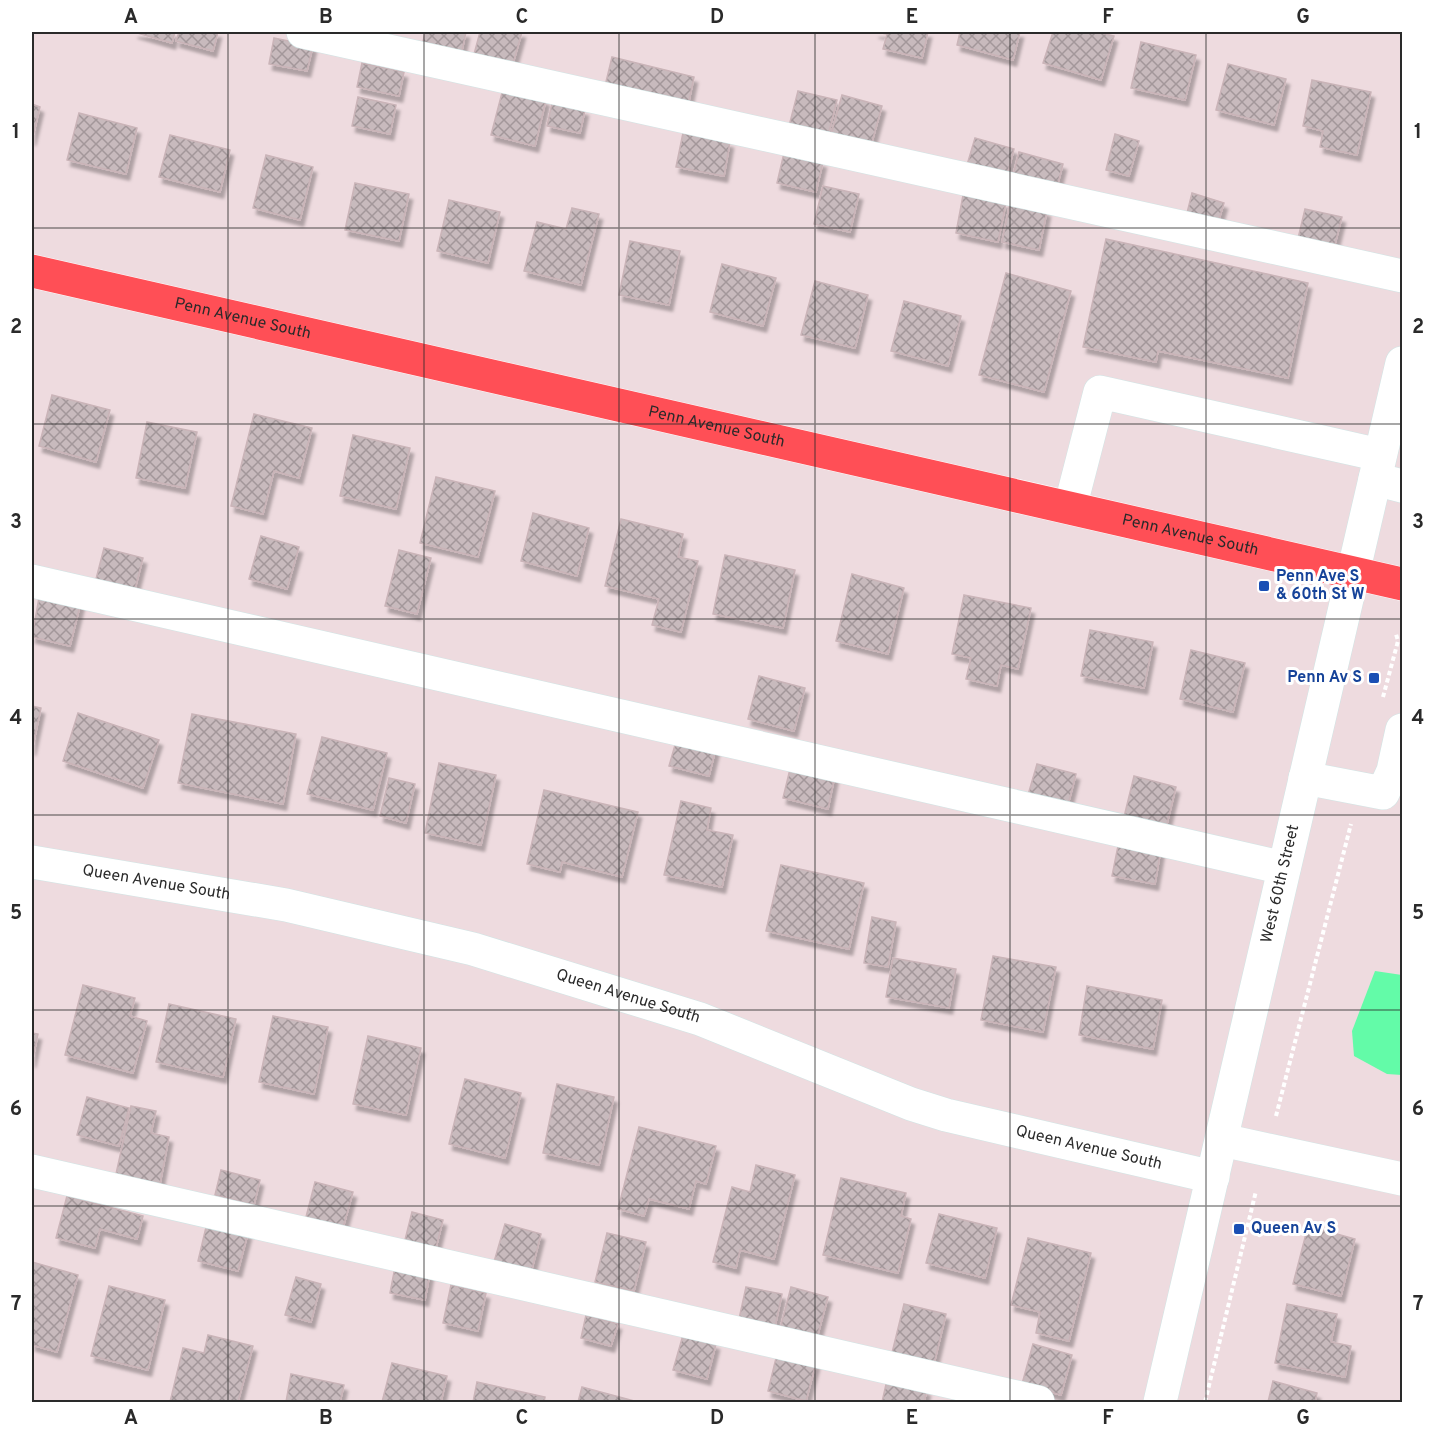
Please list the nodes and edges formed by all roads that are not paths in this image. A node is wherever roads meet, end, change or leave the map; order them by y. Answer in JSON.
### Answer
{"nodes":[{"id":1,"x":303,"y":32,"type":"edge"},
{"id":2,"x":32,"y":271,"type":"edge"},
{"id":3,"x":1402,"y":276,"type":"edge"},
{"id":4,"x":1402,"y":363,"type":"edge"},
{"id":5,"x":1386,"y":473,"type":"edge"},
{"id":6,"x":1070,"y":508,"type":"junction"},
{"id":7,"x":1353,"y":572,"type":"junction"},
{"id":8,"x":32,"y":581,"type":"edge"},
{"id":9,"x":1402,"y":584,"type":"edge"},
{"id":10,"x":1391,"y":719,"type":"edge"},
{"id":11,"x":1305,"y":778,"type":"junction"},
{"id":12,"x":32,"y":861,"type":"edge"},
{"id":13,"x":1284,"y":868,"type":"junction"},
{"id":14,"x":1222,"y":1140,"type":"junction"},
{"id":15,"x":32,"y":1171,"type":"edge"},
{"id":16,"x":1213,"y":1177,"type":"junction"},
{"id":17,"x":1402,"y":1179,"type":"edge"},
{"id":18,"x":1038,"y":1402,"type":"edge"},
{"id":19,"x":1160,"y":1402,"type":"edge"}],
"edges":[{"from":1,"to":3,"type":"street"},
{"from":2,"to":6,"type":"main road","name":"Penn Avenue South"},
{"from":4,"to":5,"type":"street","name":"West 60th Street"},
{"from":5,"to":6,"type":"street"},
{"from":5,"to":7,"type":"street","name":"West 60th Street"},
{"from":6,"to":7,"type":"main road","name":"Penn Avenue South"},
{"from":7,"to":9,"type":"main road","name":"Penn Avenue South"},
{"from":7,"to":11,"type":"street","name":"West 60th Street"},
{"from":8,"to":13,"type":"street"},
{"from":10,"to":11,"type":"street"},
{"from":11,"to":13,"type":"street","name":"West 60th Street"},
{"from":12,"to":16,"type":"street","name":"Queen Avenue South"},
{"from":13,"to":14,"type":"street","name":"West 60th Street"},
{"from":14,"to":16,"type":"street","name":"West 60th Street"},
{"from":14,"to":17,"type":"street"},
{"from":15,"to":18,"type":"street"},
{"from":16,"to":19,"type":"street","name":"West 60th Street"}]}
